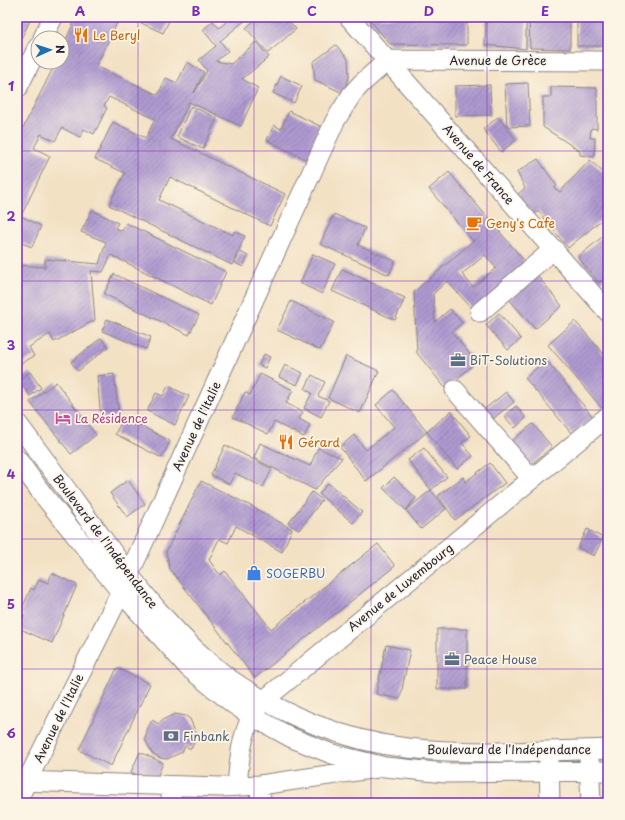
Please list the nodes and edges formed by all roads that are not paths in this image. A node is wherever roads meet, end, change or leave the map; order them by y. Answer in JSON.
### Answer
{"nodes":[{"id":1,"x":53,"y":17,"type":"edge"},
{"id":2,"x":349,"y":17,"type":"edge"},
{"id":3,"x":46,"y":30,"type":"edge"},
{"id":4,"x":388,"y":60,"type":"junction"},
{"id":5,"x":608,"y":61,"type":"edge"},
{"id":6,"x":30,"y":63,"type":"edge"},
{"id":7,"x":17,"y":89,"type":"edge"},
{"id":8,"x":554,"y":249,"type":"junction"},
{"id":9,"x":605,"y":301,"type":"edge"},
{"id":10,"x":480,"y":312,"type":"dead end"},
{"id":11,"x":455,"y":390,"type":"dead end"},
{"id":12,"x":608,"y":416,"type":"edge"},
{"id":13,"x":17,"y":423,"type":"edge"},
{"id":14,"x":17,"y":459,"type":"edge"},
{"id":15,"x":532,"y":479,"type":"junction"},
{"id":16,"x":128,"y":575,"type":"junction"},
{"id":17,"x":121,"y":592,"type":"junction"},
{"id":18,"x":263,"y":700,"type":"junction"},
{"id":19,"x":252,"y":716,"type":"junction"},
{"id":20,"x":406,"y":748,"type":"junction"},
{"id":21,"x":608,"y":749,"type":"edge"},
{"id":22,"x":549,"y":750,"type":"junction"},
{"id":23,"x":588,"y":750,"type":"junction"},
{"id":24,"x":385,"y":767,"type":"junction"},
{"id":25,"x":599,"y":771,"type":"edge"},
{"id":26,"x":549,"y":773,"type":"junction"},
{"id":27,"x":22,"y":781,"type":"edge"},
{"id":28,"x":238,"y":786,"type":"junction"},
{"id":29,"x":260,"y":794,"type":"edge"},
{"id":30,"x":171,"y":795,"type":"edge"},
{"id":31,"x":17,"y":801,"type":"edge"},
{"id":32,"x":550,"y":803,"type":"edge"},
{"id":33,"x":591,"y":803,"type":"edge"}],
"edges":[{"from":1,"to":3,"type":"street"},
{"from":2,"to":4,"type":"street","name":"Avenue de France"},
{"from":4,"to":5,"type":"street","name":"Avenue de Grèce"},
{"from":4,"to":8,"type":"street","name":"Avenue de France"},
{"from":4,"to":16,"type":"street","name":"Avenue de l'Italie"},
{"from":6,"to":7,"type":"street"},
{"from":8,"to":9,"type":"street","name":"Avenue de France"},
{"from":8,"to":10,"type":"street"},
{"from":11,"to":15,"type":"street"},
{"from":12,"to":15,"type":"street","name":"Avenue de Luxembourg"},
{"from":13,"to":16,"type":"street","name":"Boulevard de l'Indépendance"},
{"from":14,"to":17,"type":"street","name":"Boulevard de l'Indépendance"},
{"from":15,"to":18,"type":"street","name":"Avenue de Luxembourg"},
{"from":16,"to":17,"type":"street","name":"Avenue de l'Italie"},
{"from":16,"to":18,"type":"street","name":"Boulevard de l'Indépendance"},
{"from":17,"to":19,"type":"street","name":"Boulevard de l'Indépendance"},
{"from":17,"to":27,"type":"street","name":"Avenue de l'Italie"},
{"from":18,"to":19,"type":"street","name":"Avenue de Luxembourg"},
{"from":18,"to":20,"type":"street","name":"Boulevard de l'Indépendance"},
{"from":19,"to":24,"type":"street","name":"Boulevard de l'Indépendance"},
{"from":19,"to":28,"type":"street","name":"Avenue de Luxembourg"},
{"from":20,"to":22,"type":"street","name":"Boulevard de l'Indépendance"},
{"from":20,"to":24,"type":"street"},
{"from":21,"to":23,"type":"street","name":"Boulevard de l'Indépendance"},
{"from":22,"to":23,"type":"street","name":"Boulevard de l'Indépendance"},
{"from":22,"to":26,"type":"street"},
{"from":23,"to":25,"type":"street"},
{"from":24,"to":26,"type":"street","name":"Boulevard de l'Indépendance"},
{"from":24,"to":29,"type":"street"},
{"from":25,"to":26,"type":"street","name":"Boulevard de l'Indépendance"},
{"from":25,"to":33,"type":"street"},
{"from":26,"to":32,"type":"street"},
{"from":27,"to":30,"type":"street"},
{"from":27,"to":31,"type":"street","name":"Avenue de l'Italie"},
{"from":28,"to":29,"type":"street"},
{"from":28,"to":30,"type":"street"}]}
